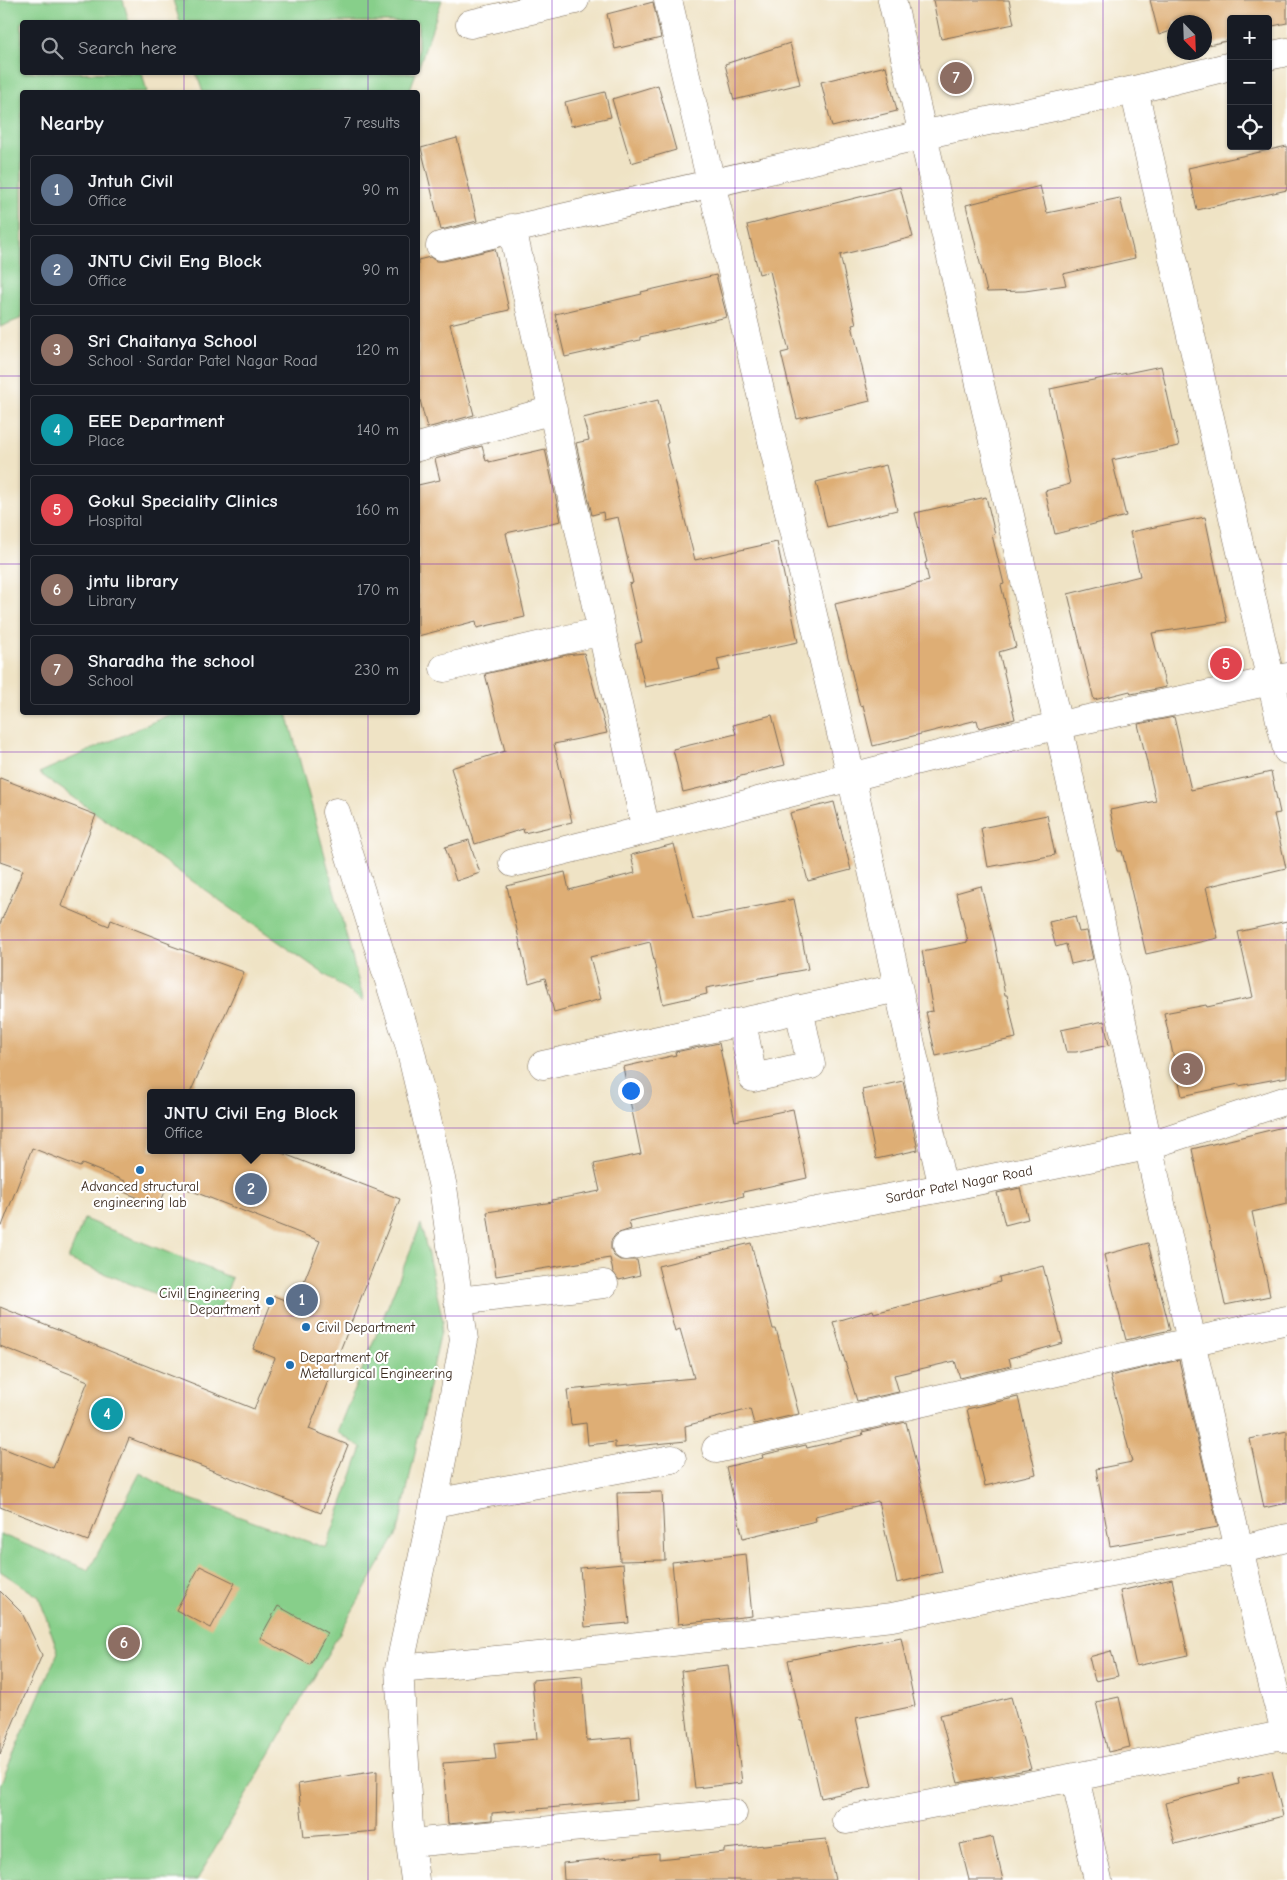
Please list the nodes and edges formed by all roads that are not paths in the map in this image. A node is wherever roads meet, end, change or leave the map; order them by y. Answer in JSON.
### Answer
{"nodes":[{"id":1,"x":575,"y":0,"type":"edge"},
{"id":2,"x":668,"y":0,"type":"edge"},
{"id":3,"x":892,"y":0,"type":"edge"},
{"id":4,"x":470,"y":24,"type":"dead end"},
{"id":5,"x":1287,"y":52,"type":"edge"},
{"id":6,"x":1272,"y":55,"type":"edge"},
{"id":7,"x":1227,"y":67,"type":"edge"},
{"id":8,"x":1134,"y":90,"type":"junction"},
{"id":9,"x":922,"y":135,"type":"junction"},
{"id":10,"x":711,"y":183,"type":"junction"},
{"id":11,"x":512,"y":228,"type":"junction"},
{"id":12,"x":440,"y":246,"type":"dead end"},
{"id":13,"x":553,"y":410,"type":"junction"},
{"id":14,"x":420,"y":446,"type":"edge"},
{"id":15,"x":602,"y":631,"type":"junction"},
{"id":16,"x":444,"y":668,"type":"dead end"},
{"id":17,"x":1279,"y":679,"type":"edge"},
{"id":18,"x":1058,"y":725,"type":"junction"},
{"id":19,"x":1287,"y":750,"type":"edge"},
{"id":20,"x":851,"y":776,"type":"junction"},
{"id":21,"x":336,"y":812,"type":"dead end"},
{"id":22,"x":646,"y":830,"type":"junction"},
{"id":23,"x":514,"y":863,"type":"dead end"},
{"id":24,"x":898,"y":988,"type":"junction"},
{"id":25,"x":799,"y":1010,"type":"junction"},
{"id":26,"x":742,"y":1022,"type":"junction"},
{"id":27,"x":543,"y":1065,"type":"dead end"},
{"id":28,"x":1287,"y":1100,"type":"edge"},
{"id":29,"x":1147,"y":1146,"type":"junction"},
{"id":30,"x":943,"y":1188,"type":"junction"},
{"id":31,"x":626,"y":1246,"type":"dead end"},
{"id":32,"x":604,"y":1284,"type":"dead end"},
{"id":33,"x":458,"y":1301,"type":"junction"},
{"id":34,"x":1287,"y":1320,"type":"edge"},
{"id":35,"x":1191,"y":1342,"type":"junction"},
{"id":36,"x":716,"y":1449,"type":"dead end"},
{"id":37,"x":672,"y":1459,"type":"dead end"},
{"id":38,"x":434,"y":1503,"type":"junction"},
{"id":39,"x":1287,"y":1538,"type":"edge"},
{"id":40,"x":1238,"y":1550,"type":"junction"},
{"id":41,"x":399,"y":1669,"type":"junction"},
{"id":42,"x":1287,"y":1735,"type":"edge"},
{"id":43,"x":1075,"y":1777,"type":"junction"},
{"id":44,"x":733,"y":1812,"type":"dead end"},
{"id":45,"x":846,"y":1820,"type":"dead end"},
{"id":46,"x":410,"y":1843,"type":"junction"},
{"id":47,"x":415,"y":1880,"type":"edge"},
{"id":48,"x":1098,"y":1880,"type":"edge"}],
"edges":[{"from":1,"to":4,"type":"street"},
{"from":2,"to":10,"type":"street"},
{"from":3,"to":9,"type":"street"},
{"from":5,"to":6,"type":"street"},
{"from":7,"to":8,"type":"street"},
{"from":8,"to":9,"type":"street"},
{"from":8,"to":17,"type":"street"},
{"from":9,"to":10,"type":"street"},
{"from":9,"to":18,"type":"street"},
{"from":10,"to":11,"type":"street"},
{"from":10,"to":20,"type":"street"},
{"from":11,"to":12,"type":"street"},
{"from":11,"to":13,"type":"street"},
{"from":13,"to":14,"type":"street"},
{"from":13,"to":15,"type":"street"},
{"from":15,"to":16,"type":"street"},
{"from":15,"to":22,"type":"street"},
{"from":17,"to":18,"type":"street"},
{"from":17,"to":19,"type":"street"},
{"from":18,"to":20,"type":"street"},
{"from":18,"to":29,"type":"street"},
{"from":20,"to":22,"type":"street"},
{"from":20,"to":24,"type":"street"},
{"from":21,"to":33,"type":"street"},
{"from":22,"to":23,"type":"street"},
{"from":24,"to":25,"type":"street"},
{"from":24,"to":30,"type":"street"},
{"from":25,"to":26,"type":"street"},
{"from":25,"to":26,"type":"street"},
{"from":26,"to":27,"type":"street"},
{"from":28,"to":29,"type":"street","name":"Sardar Patel Nagar Road"},
{"from":29,"to":30,"type":"street","name":"Sardar Patel Nagar Road"},
{"from":29,"to":35,"type":"street"},
{"from":30,"to":31,"type":"street","name":"Sardar Patel Nagar Road"},
{"from":32,"to":33,"type":"street"},
{"from":33,"to":38,"type":"street"},
{"from":34,"to":35,"type":"street"},
{"from":35,"to":36,"type":"street"},
{"from":35,"to":40,"type":"street"},
{"from":37,"to":38,"type":"street"},
{"from":38,"to":41,"type":"street"},
{"from":39,"to":40,"type":"street"},
{"from":40,"to":41,"type":"street"},
{"from":40,"to":42,"type":"street"},
{"from":41,"to":46,"type":"street"},
{"from":42,"to":43,"type":"street"},
{"from":43,"to":45,"type":"street"},
{"from":43,"to":48,"type":"street"},
{"from":44,"to":46,"type":"street"},
{"from":46,"to":47,"type":"street"}]}
